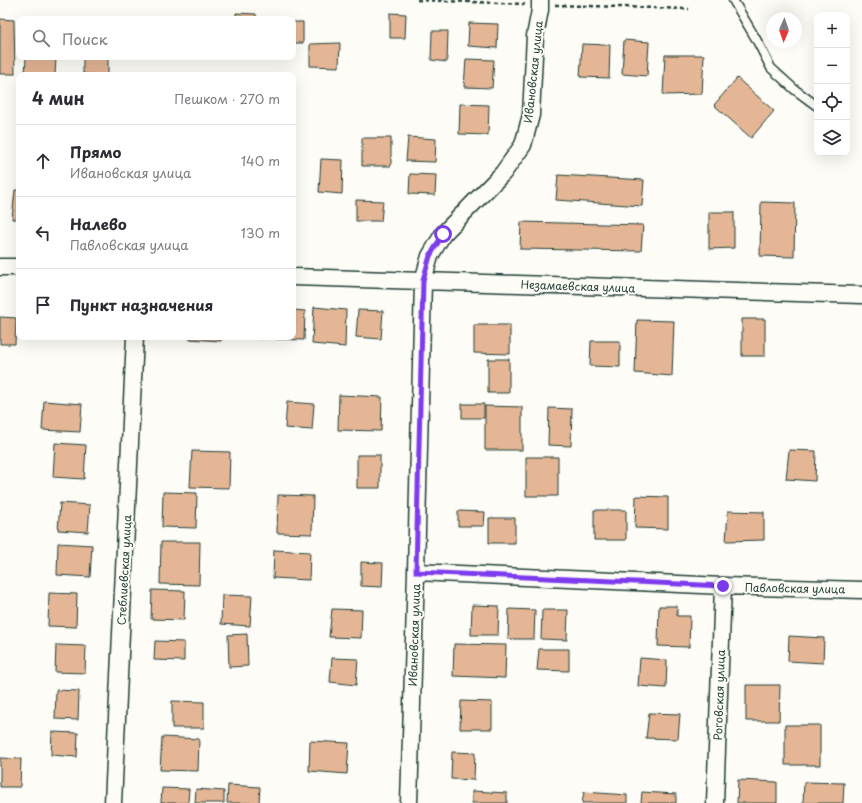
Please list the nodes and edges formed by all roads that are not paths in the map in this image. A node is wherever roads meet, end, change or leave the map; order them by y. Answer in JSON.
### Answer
{"nodes":[{"id":1,"x":540,"y":0,"type":"edge"},
{"id":2,"x":733,"y":0,"type":"edge"},
{"id":3,"x":814,"y":104,"type":"edge"},
{"id":4,"x":0,"y":267,"type":"edge"},
{"id":5,"x":16,"y":268,"type":"edge"},
{"id":6,"x":296,"y":277,"type":"edge"},
{"id":7,"x":423,"y":280,"type":"junction"},
{"id":8,"x":862,"y":295,"type":"edge"},
{"id":9,"x":135,"y":340,"type":"edge"},
{"id":10,"x":416,"y":572,"type":"junction"},
{"id":11,"x":723,"y":586,"type":"junction"},
{"id":12,"x":862,"y":590,"type":"edge"},
{"id":13,"x":113,"y":803,"type":"edge"},
{"id":14,"x":409,"y":803,"type":"edge"},
{"id":15,"x":715,"y":803,"type":"edge"}],
"edges":[{"from":1,"to":7,"type":"street","name":"Ивановская улица"},
{"from":2,"to":3,"type":"lane"},
{"from":4,"to":5,"type":"street"},
{"from":6,"to":7,"type":"street","name":"Незамаевская улица"},
{"from":7,"to":8,"type":"street","name":"Незамаевская улица"},
{"from":7,"to":10,"type":"street","name":"Ивановская улица"},
{"from":9,"to":13,"type":"street","name":"Стеблиевская улица"},
{"from":10,"to":11,"type":"street","name":"Павловская улица"},
{"from":10,"to":14,"type":"street","name":"Ивановская улица"},
{"from":11,"to":12,"type":"street","name":"Павловская улица"},
{"from":11,"to":15,"type":"street","name":"Роговская улица"}]}
